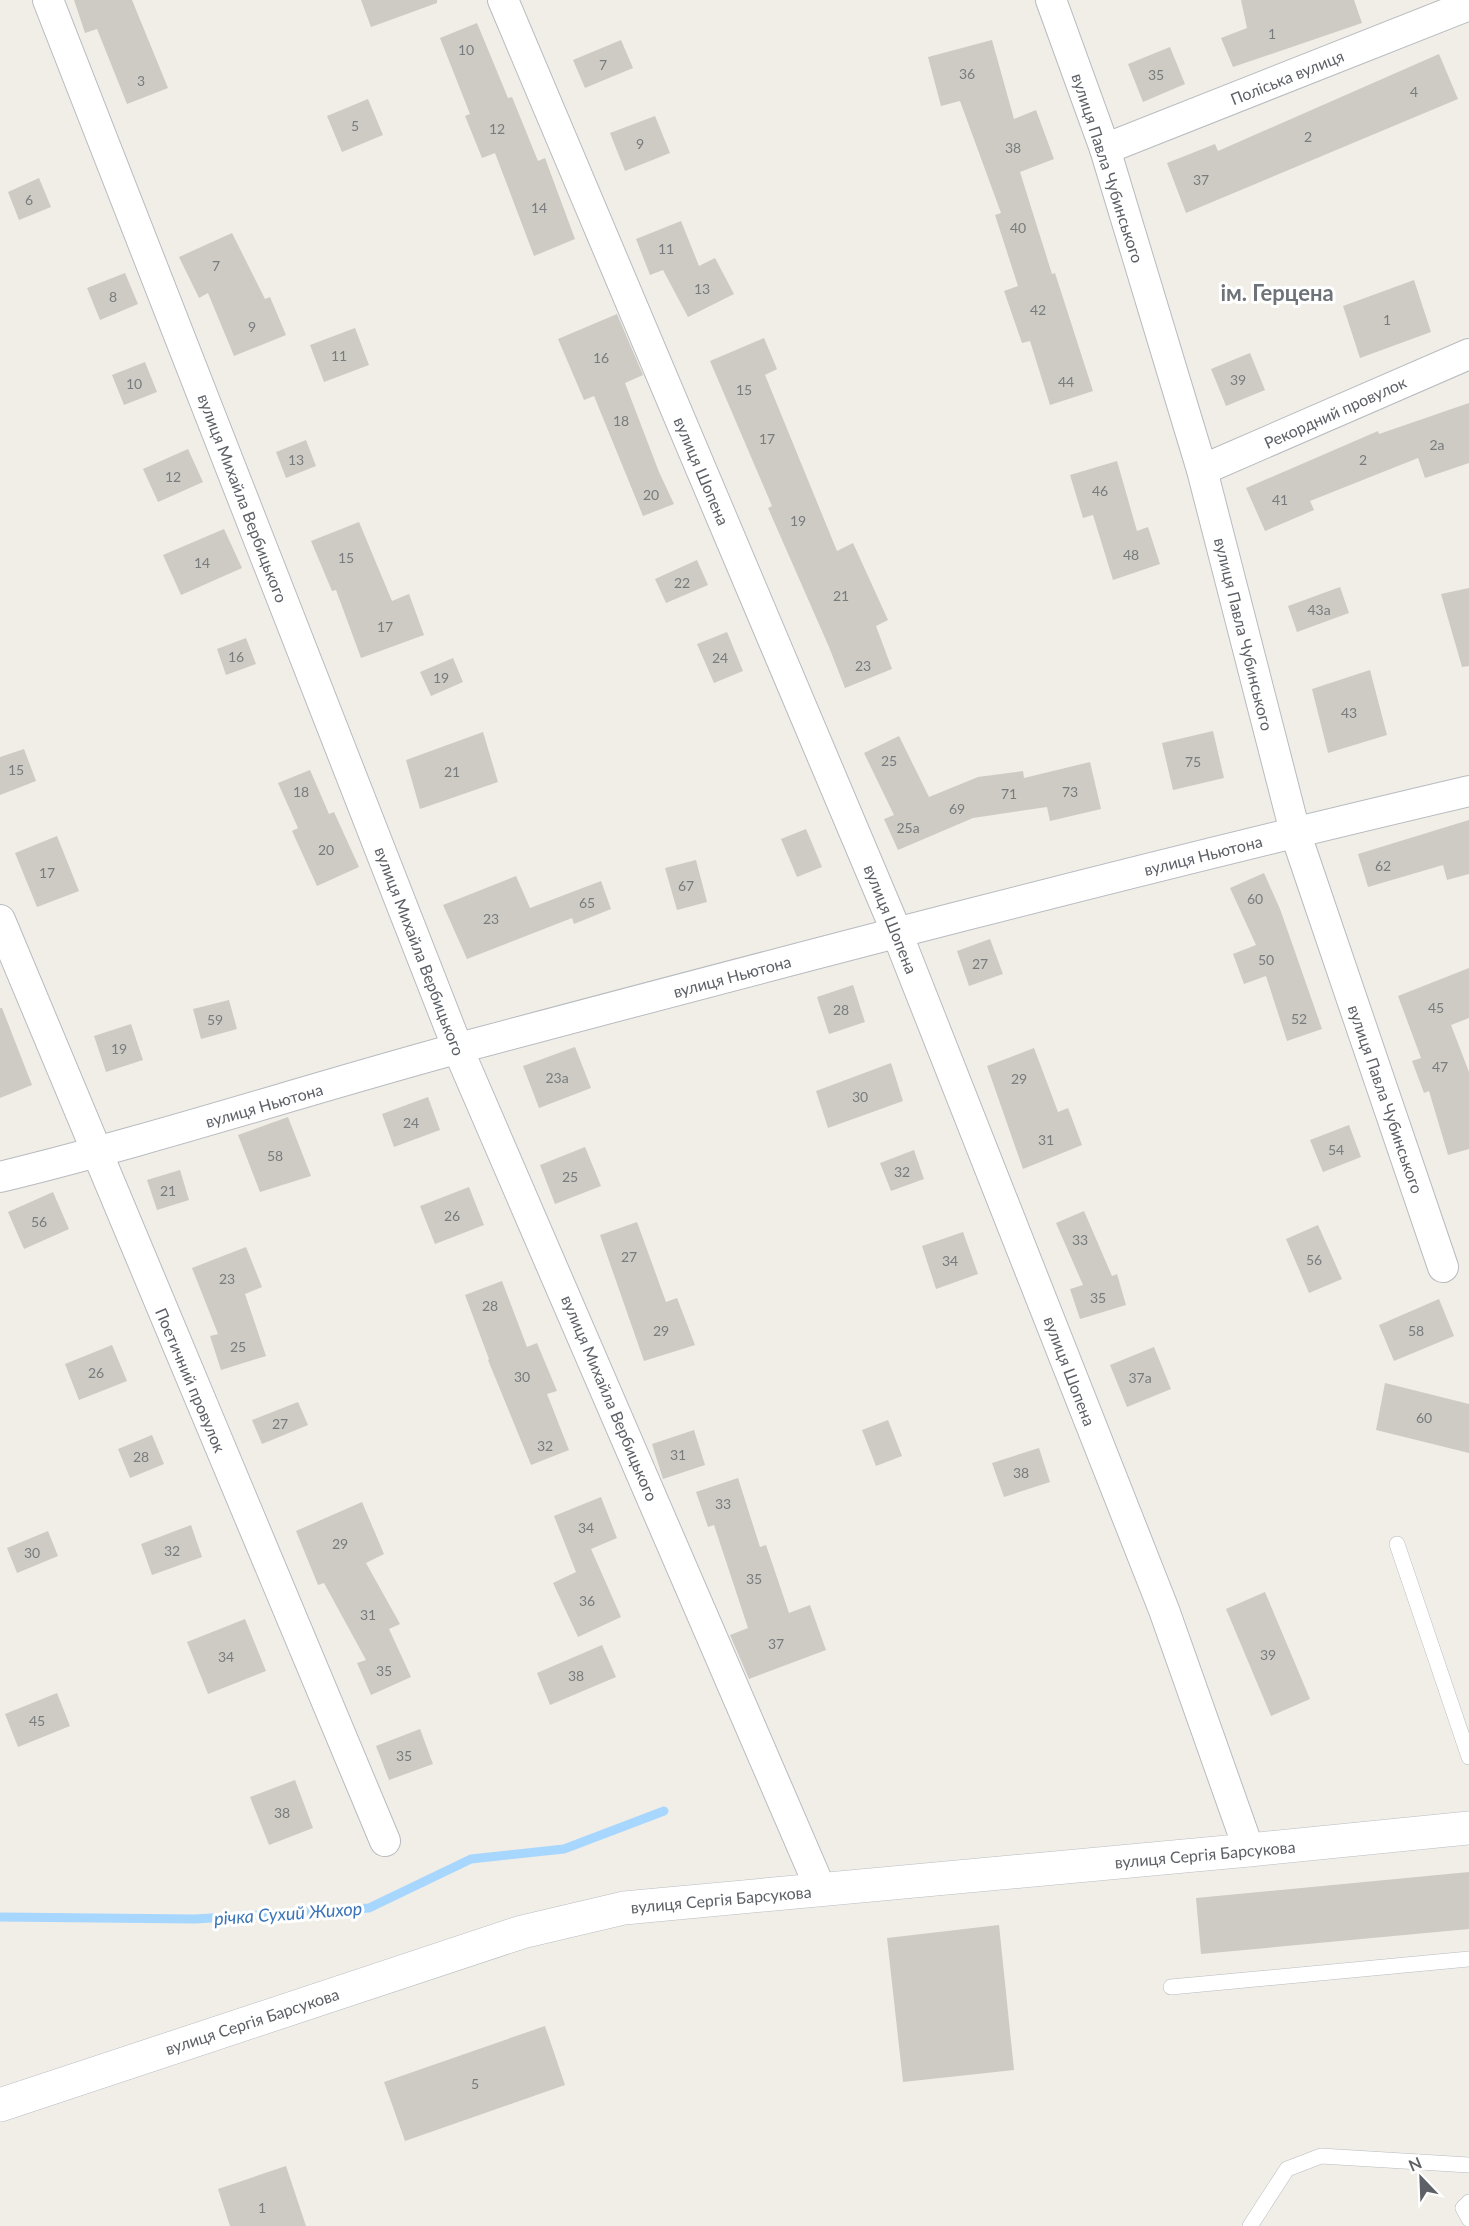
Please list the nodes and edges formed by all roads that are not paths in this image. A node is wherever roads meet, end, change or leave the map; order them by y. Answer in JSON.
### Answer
{"nodes":[{"id":1,"x":48,"y":0,"type":"edge"},
{"id":2,"x":503,"y":0,"type":"edge"},
{"id":3,"x":1051,"y":0,"type":"edge"},
{"id":4,"x":1469,"y":5,"type":"edge"},
{"id":5,"x":1105,"y":149,"type":"junction"},
{"id":6,"x":1469,"y":354,"type":"edge"},
{"id":7,"x":1202,"y":470,"type":"junction"},
{"id":8,"x":1469,"y":791,"type":"edge"},
{"id":9,"x":1295,"y":832,"type":"junction"},
{"id":10,"x":0,"y":920,"type":"edge"},
{"id":11,"x":897,"y":933,"type":"junction"},
{"id":12,"x":458,"y":1049,"type":"junction"},
{"id":13,"x":96,"y":1154,"type":"junction"},
{"id":14,"x":0,"y":1177,"type":"edge"},
{"id":15,"x":1443,"y":1267,"type":"dead end"},
{"id":16,"x":1397,"y":1544,"type":"dead end"},
{"id":17,"x":1469,"y":1757,"type":"edge"},
{"id":18,"x":1469,"y":1828,"type":"edge"},
{"id":19,"x":385,"y":1841,"type":"dead end"},
{"id":20,"x":1249,"y":1850,"type":"junction"},
{"id":21,"x":821,"y":1890,"type":"junction"},
{"id":22,"x":1469,"y":1959,"type":"edge"},
{"id":23,"x":1171,"y":1987,"type":"dead end"},
{"id":24,"x":0,"y":2105,"type":"edge"},
{"id":25,"x":1469,"y":2165,"type":"edge"},
{"id":26,"x":1469,"y":2202,"type":"edge"},
{"id":27,"x":1469,"y":2219,"type":"edge"},
{"id":28,"x":1250,"y":2226,"type":"edge"}],
"edges":[{"from":1,"to":12,"type":"street","name":"вулиця Михайла Вербицького"},
{"from":2,"to":11,"type":"street","name":"вулиця Шопена"},
{"from":3,"to":5,"type":"street","name":"вулиця Павла Чубинського"},
{"from":4,"to":5,"type":"street","name":"Поліська вулиця"},
{"from":5,"to":7,"type":"street","name":"вулиця Павла Чубинського"},
{"from":6,"to":7,"type":"street","name":"Рекордний провулок"},
{"from":7,"to":9,"type":"street","name":"вулиця Павла Чубинського"},
{"from":8,"to":9,"type":"street","name":"вулиця Ньютона"},
{"from":9,"to":11,"type":"street","name":"вулиця Ньютона"},
{"from":9,"to":15,"type":"street","name":"вулиця Павла Чубинського"},
{"from":10,"to":13,"type":"street","name":"Поетичний провулок"},
{"from":11,"to":12,"type":"street","name":"вулиця Ньютона"},
{"from":11,"to":20,"type":"street","name":"вулиця Шопена"},
{"from":12,"to":13,"type":"street","name":"вулиця Ньютона"},
{"from":12,"to":21,"type":"street","name":"вулиця Михайла Вербицького"},
{"from":13,"to":14,"type":"street","name":"вулиця Ньютона"},
{"from":13,"to":19,"type":"street","name":"Поетичний провулок"},
{"from":16,"to":17,"type":"lane"},
{"from":18,"to":20,"type":"main road","name":"вулиця Сергія Барсукова"},
{"from":20,"to":21,"type":"main road","name":"вулиця Сергія Барсукова"},
{"from":21,"to":24,"type":"main road","name":"вулиця Сергія Барсукова"},
{"from":22,"to":23,"type":"lane"},
{"from":25,"to":28,"type":"lane"},
{"from":26,"to":27,"type":"lane"}]}
